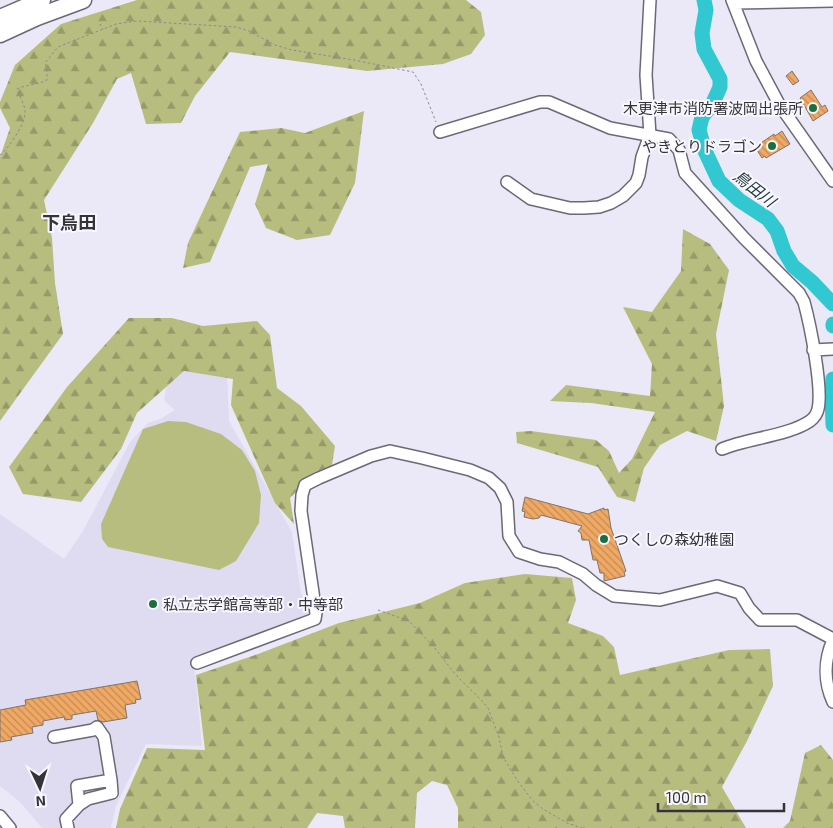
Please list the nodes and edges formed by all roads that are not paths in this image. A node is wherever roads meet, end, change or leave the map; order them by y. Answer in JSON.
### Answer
{"nodes":[{"id":1,"x":42,"y":0,"type":"edge"},
{"id":2,"x":83,"y":0,"type":"edge"},
{"id":3,"x":650,"y":0,"type":"edge"},
{"id":4,"x":833,"y":1,"type":"edge"},
{"id":5,"x":733,"y":2,"type":"edge"},
{"id":6,"x":0,"y":18,"type":"edge"},
{"id":7,"x":0,"y":34,"type":"edge"},
{"id":8,"x":440,"y":132,"type":"road end"},
{"id":9,"x":650,"y":135,"type":"junction"},
{"id":10,"x":833,"y":181,"type":"edge"},
{"id":11,"x":507,"y":182,"type":"dead end"},
{"id":12,"x":833,"y":349,"type":"edge"},
{"id":13,"x":816,"y":350,"type":"junction"},
{"id":14,"x":722,"y":449,"type":"dead end"},
{"id":15,"x":833,"y":640,"type":"edge"},
{"id":16,"x":197,"y":663,"type":"dead end"},
{"id":17,"x":833,"y":702,"type":"edge"},
{"id":18,"x":54,"y":737,"type":"dead end"},
{"id":19,"x":110,"y":780,"type":"junction"},
{"id":20,"x":79,"y":805,"type":"junction"},
{"id":21,"x":0,"y":816,"type":"edge"},
{"id":22,"x":10,"y":828,"type":"edge"},
{"id":23,"x":68,"y":828,"type":"edge"}],
"edges":[{"from":1,"to":6,"type":"highway"},
{"from":2,"to":7,"type":"highway"},
{"from":3,"to":9,"type":"street"},
{"from":4,"to":5,"type":"street"},
{"from":5,"to":10,"type":"street"},
{"from":8,"to":9,"type":"street"},
{"from":9,"to":11,"type":"street"},
{"from":9,"to":13,"type":"street"},
{"from":12,"to":13,"type":"street"},
{"from":13,"to":14,"type":"street"},
{"from":15,"to":16,"type":"street"},
{"from":15,"to":17,"type":"street"},
{"from":18,"to":19,"type":"street"},
{"from":19,"to":20,"type":"street"},
{"from":19,"to":20,"type":"street"},
{"from":20,"to":23,"type":"street"},
{"from":21,"to":22,"type":"street"}]}
